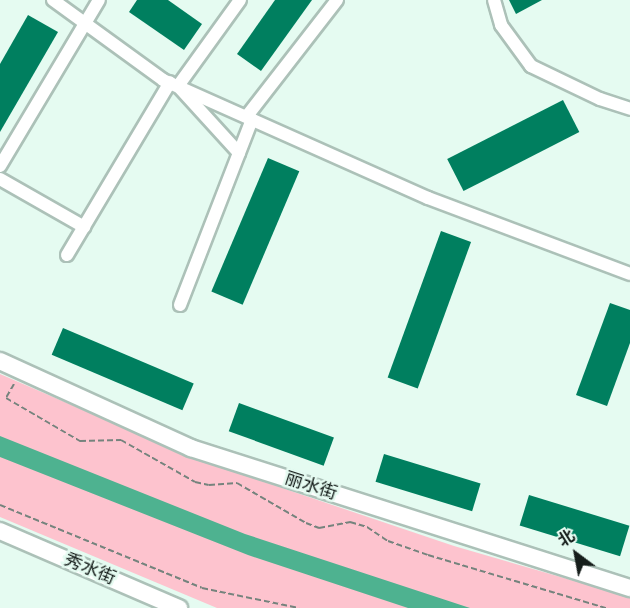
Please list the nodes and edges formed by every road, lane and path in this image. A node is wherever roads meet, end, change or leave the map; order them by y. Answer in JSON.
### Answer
{"nodes":[{"id":1,"x":53,"y":0,"type":"edge"},
{"id":2,"x":99,"y":0,"type":"edge"},
{"id":3,"x":240,"y":0,"type":"edge"},
{"id":4,"x":336,"y":0,"type":"edge"},
{"id":5,"x":494,"y":0,"type":"edge"},
{"id":6,"x":174,"y":84,"type":"junction"},
{"id":7,"x":630,"y":109,"type":"edge"},
{"id":8,"x":250,"y":117,"type":"junction"},
{"id":9,"x":239,"y":153,"type":"junction"},
{"id":10,"x":0,"y":166,"type":"edge"},
{"id":11,"x":0,"y":179,"type":"edge"},
{"id":12,"x":84,"y":226,"type":"junction"},
{"id":13,"x":67,"y":255,"type":"dead end"},
{"id":14,"x":630,"y":274,"type":"edge"},
{"id":15,"x":180,"y":305,"type":"dead end"},
{"id":16,"x":0,"y":361,"type":"edge"},
{"id":17,"x":21,"y":371,"type":"junction"},
{"id":18,"x":0,"y":505,"type":"edge"},
{"id":19,"x":0,"y":531,"type":"edge"},
{"id":20,"x":630,"y":588,"type":"edge"},
{"id":21,"x":179,"y":608,"type":"edge"},
{"id":22,"x":299,"y":608,"type":"edge"},
{"id":23,"x":606,"y":608,"type":"edge"}],
"edges":[{"from":1,"to":6,"type":"street"},
{"from":2,"to":10,"type":"street"},
{"from":3,"to":6,"type":"street"},
{"from":4,"to":8,"type":"street"},
{"from":5,"to":7,"type":"street"},
{"from":6,"to":8,"type":"street"},
{"from":6,"to":9,"type":"street"},
{"from":6,"to":12,"type":"street"},
{"from":8,"to":9,"type":"street"},
{"from":8,"to":14,"type":"street"},
{"from":9,"to":15,"type":"street"},
{"from":11,"to":12,"type":"street"},
{"from":12,"to":13,"type":"street"},
{"from":16,"to":17,"type":"street","name":"丽水街"},
{"from":17,"to":20,"type":"street","name":"丽水街"},
{"from":17,"to":23,"type":"path"},
{"from":18,"to":22,"type":"path"},
{"from":19,"to":21,"type":"street","name":"秀水街"}]}
